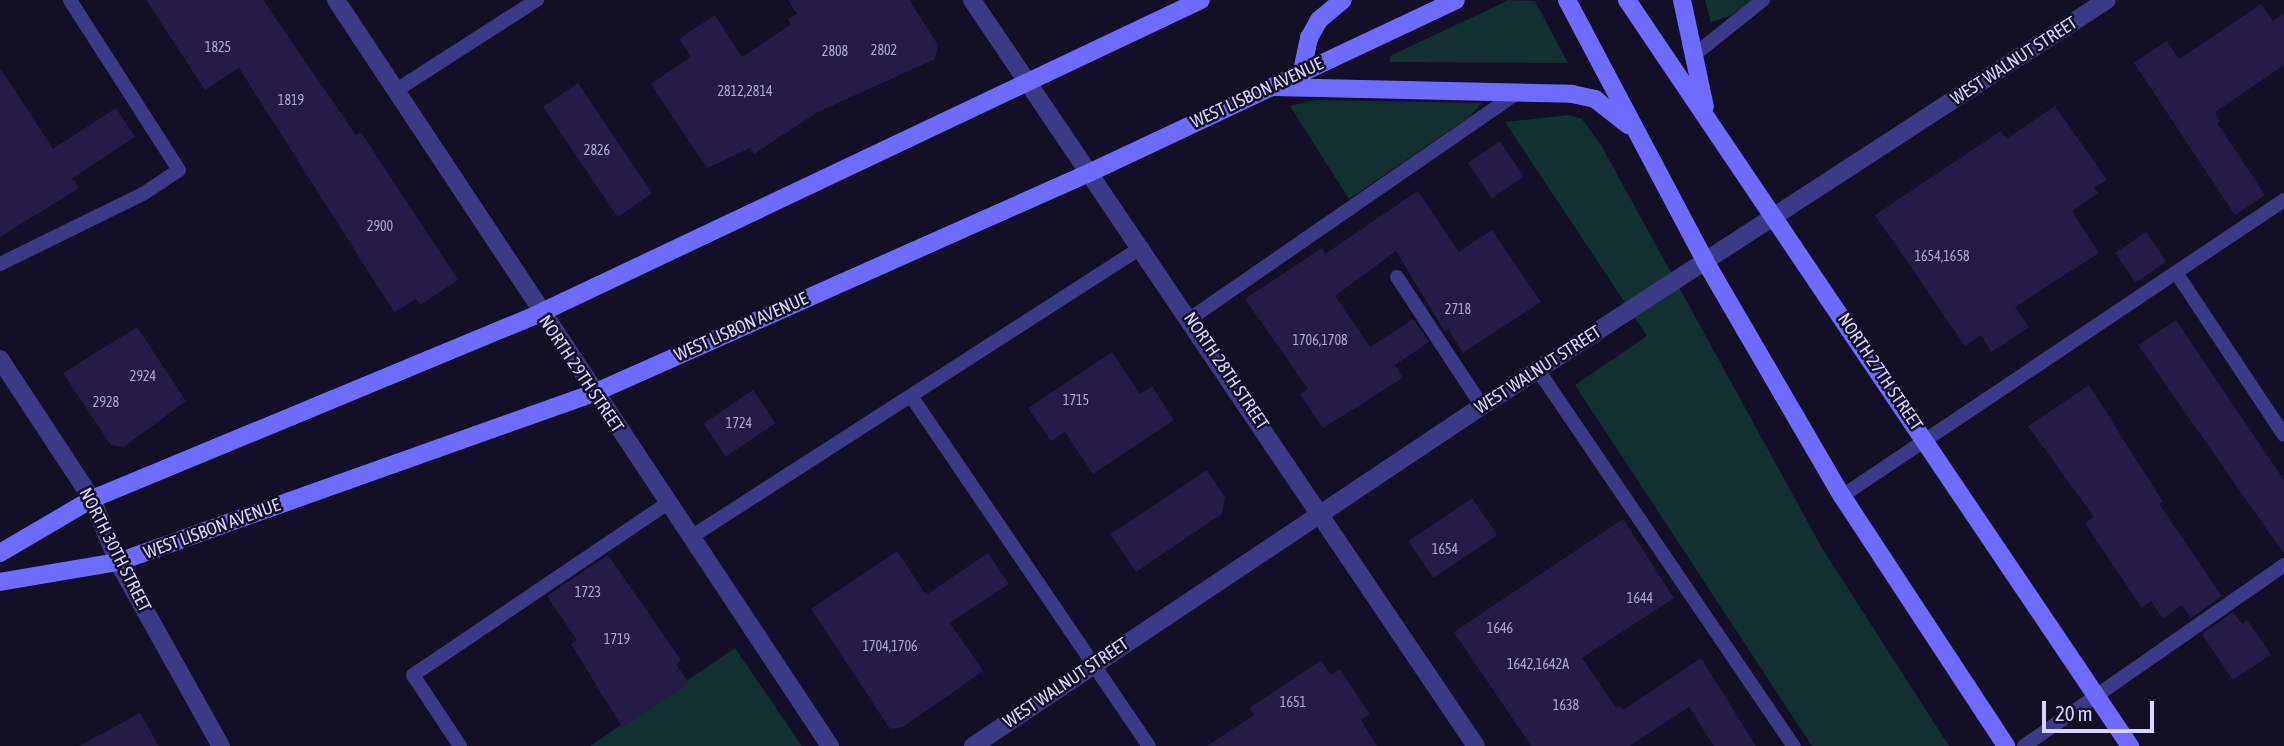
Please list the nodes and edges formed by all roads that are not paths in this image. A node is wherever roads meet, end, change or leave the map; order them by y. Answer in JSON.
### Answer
{"nodes":[{"id":1,"x":70,"y":0,"type":"edge"},
{"id":2,"x":336,"y":0,"type":"edge"},
{"id":3,"x":537,"y":0,"type":"edge"},
{"id":4,"x":972,"y":0,"type":"edge"},
{"id":5,"x":1201,"y":0,"type":"edge"},
{"id":6,"x":1343,"y":0,"type":"edge"},
{"id":7,"x":1456,"y":0,"type":"edge"},
{"id":8,"x":1567,"y":0,"type":"edge"},
{"id":9,"x":1627,"y":0,"type":"edge"},
{"id":10,"x":1682,"y":0,"type":"edge"},
{"id":11,"x":1763,"y":0,"type":"edge"},
{"id":12,"x":2107,"y":0,"type":"edge"},
{"id":13,"x":1694,"y":55,"type":"junction"},
{"id":14,"x":1302,"y":71,"type":"junction"},
{"id":15,"x":1031,"y":80,"type":"junction"},
{"id":16,"x":1271,"y":86,"type":"junction"},
{"id":17,"x":395,"y":91,"type":"junction"},
{"id":18,"x":1520,"y":91,"type":"junction"},
{"id":19,"x":1707,"y":118,"type":"junction"},
{"id":20,"x":1647,"y":146,"type":"junction"},
{"id":21,"x":1091,"y":172,"type":"junction"},
{"id":22,"x":2284,"y":200,"type":"edge"},
{"id":23,"x":1775,"y":216,"type":"junction"},
{"id":24,"x":1142,"y":247,"type":"junction"},
{"id":25,"x":1705,"y":261,"type":"junction"},
{"id":26,"x":0,"y":264,"type":"edge"},
{"id":27,"x":2176,"y":274,"type":"junction"},
{"id":28,"x":1397,"y":277,"type":"dead end"},
{"id":29,"x":540,"y":313,"type":"junction"},
{"id":30,"x":1191,"y":318,"type":"junction"},
{"id":31,"x":0,"y":359,"type":"edge"},
{"id":32,"x":1538,"y":370,"type":"junction"},
{"id":33,"x":594,"y":393,"type":"junction"},
{"id":34,"x":911,"y":396,"type":"junction"},
{"id":35,"x":1482,"y":406,"type":"junction"},
{"id":36,"x":2284,"y":435,"type":"edge"},
{"id":37,"x":1927,"y":443,"type":"junction"},
{"id":38,"x":1842,"y":496,"type":"junction"},
{"id":39,"x":92,"y":499,"type":"junction"},
{"id":40,"x":668,"y":503,"type":"junction"},
{"id":41,"x":1321,"y":513,"type":"junction"},
{"id":42,"x":691,"y":537,"type":"junction"},
{"id":43,"x":0,"y":554,"type":"edge"},
{"id":44,"x":118,"y":562,"type":"junction"},
{"id":45,"x":2284,"y":565,"type":"edge"},
{"id":46,"x":0,"y":582,"type":"edge"},
{"id":47,"x":1094,"y":664,"type":"junction"},
{"id":48,"x":2095,"y":694,"type":"junction"},
{"id":49,"x":221,"y":746,"type":"edge"},
{"id":50,"x":460,"y":746,"type":"edge"},
{"id":51,"x":830,"y":746,"type":"edge"},
{"id":52,"x":973,"y":746,"type":"edge"},
{"id":53,"x":1149,"y":746,"type":"edge"},
{"id":54,"x":1476,"y":746,"type":"edge"},
{"id":55,"x":1794,"y":746,"type":"edge"},
{"id":56,"x":2006,"y":746,"type":"edge"},
{"id":57,"x":2024,"y":746,"type":"edge"},
{"id":58,"x":2130,"y":746,"type":"edge"}],
"edges":[{"from":1,"to":26,"type":"lane"},
{"from":2,"to":17,"type":"street","name":"NORTH 29TH STREET"},
{"from":3,"to":17,"type":"lane"},
{"from":4,"to":15,"type":"street","name":"NORTH 28TH STREET"},
{"from":5,"to":15,"type":"main road"},
{"from":6,"to":14,"type":"main road"},
{"from":7,"to":14,"type":"main road","name":"WEST LISBON AVENUE"},
{"from":8,"to":20,"type":"main road"},
{"from":9,"to":19,"type":"main road","name":"NORTH 27TH STREET"},
{"from":10,"to":13,"type":"main road"},
{"from":11,"to":13,"type":"lane"},
{"from":12,"to":23,"type":"street","name":"WEST WALNUT STREET"},
{"from":13,"to":19,"type":"main road"},
{"from":14,"to":16,"type":"main road","name":"WEST LISBON AVENUE"},
{"from":15,"to":21,"type":"street","name":"NORTH 28TH STREET"},
{"from":15,"to":29,"type":"main road"},
{"from":16,"to":18,"type":"main road"},
{"from":16,"to":21,"type":"main road","name":"WEST LISBON AVENUE"},
{"from":17,"to":29,"type":"street","name":"NORTH 29TH STREET"},
{"from":18,"to":20,"type":"main road"},
{"from":18,"to":30,"type":"lane"},
{"from":19,"to":23,"type":"main road","name":"NORTH 27TH STREET"},
{"from":20,"to":25,"type":"main road"},
{"from":21,"to":24,"type":"street","name":"NORTH 28TH STREET"},
{"from":21,"to":33,"type":"main road","name":"WEST LISBON AVENUE"},
{"from":22,"to":27,"type":"lane"},
{"from":23,"to":25,"type":"street","name":"WEST WALNUT STREET"},
{"from":23,"to":37,"type":"main road","name":"NORTH 27TH STREET"},
{"from":24,"to":30,"type":"street","name":"NORTH 28TH STREET"},
{"from":24,"to":34,"type":"lane"},
{"from":25,"to":32,"type":"street","name":"WEST WALNUT STREET"},
{"from":25,"to":38,"type":"main road"},
{"from":27,"to":36,"type":"lane"},
{"from":27,"to":37,"type":"lane"},
{"from":28,"to":35,"type":"lane"},
{"from":29,"to":33,"type":"street","name":"NORTH 29TH STREET"},
{"from":29,"to":39,"type":"main road"},
{"from":30,"to":41,"type":"street","name":"NORTH 28TH STREET"},
{"from":31,"to":39,"type":"street","name":"NORTH 30TH STREET"},
{"from":32,"to":35,"type":"street","name":"WEST WALNUT STREET"},
{"from":32,"to":55,"type":"lane"},
{"from":33,"to":40,"type":"street","name":"NORTH 29TH STREET"},
{"from":33,"to":44,"type":"main road","name":"WEST LISBON AVENUE"},
{"from":34,"to":42,"type":"lane"},
{"from":34,"to":47,"type":"lane"},
{"from":35,"to":41,"type":"street","name":"WEST WALNUT STREET"},
{"from":37,"to":38,"type":"lane"},
{"from":37,"to":48,"type":"main road","name":"NORTH 27TH STREET"},
{"from":38,"to":56,"type":"main road"},
{"from":39,"to":43,"type":"main road"},
{"from":39,"to":44,"type":"street","name":"NORTH 30TH STREET"},
{"from":40,"to":42,"type":"street","name":"NORTH 29TH STREET"},
{"from":40,"to":50,"type":"lane"},
{"from":41,"to":47,"type":"street","name":"WEST WALNUT STREET"},
{"from":41,"to":54,"type":"street","name":"NORTH 28TH STREET"},
{"from":42,"to":51,"type":"street","name":"NORTH 29TH STREET"},
{"from":44,"to":46,"type":"main road","name":"WEST LISBON AVENUE"},
{"from":44,"to":49,"type":"street","name":"NORTH 30TH STREET"},
{"from":45,"to":48,"type":"lane"},
{"from":47,"to":52,"type":"street","name":"WEST WALNUT STREET"},
{"from":47,"to":53,"type":"lane"},
{"from":48,"to":57,"type":"lane"},
{"from":48,"to":58,"type":"main road","name":"NORTH 27TH STREET"}]}
